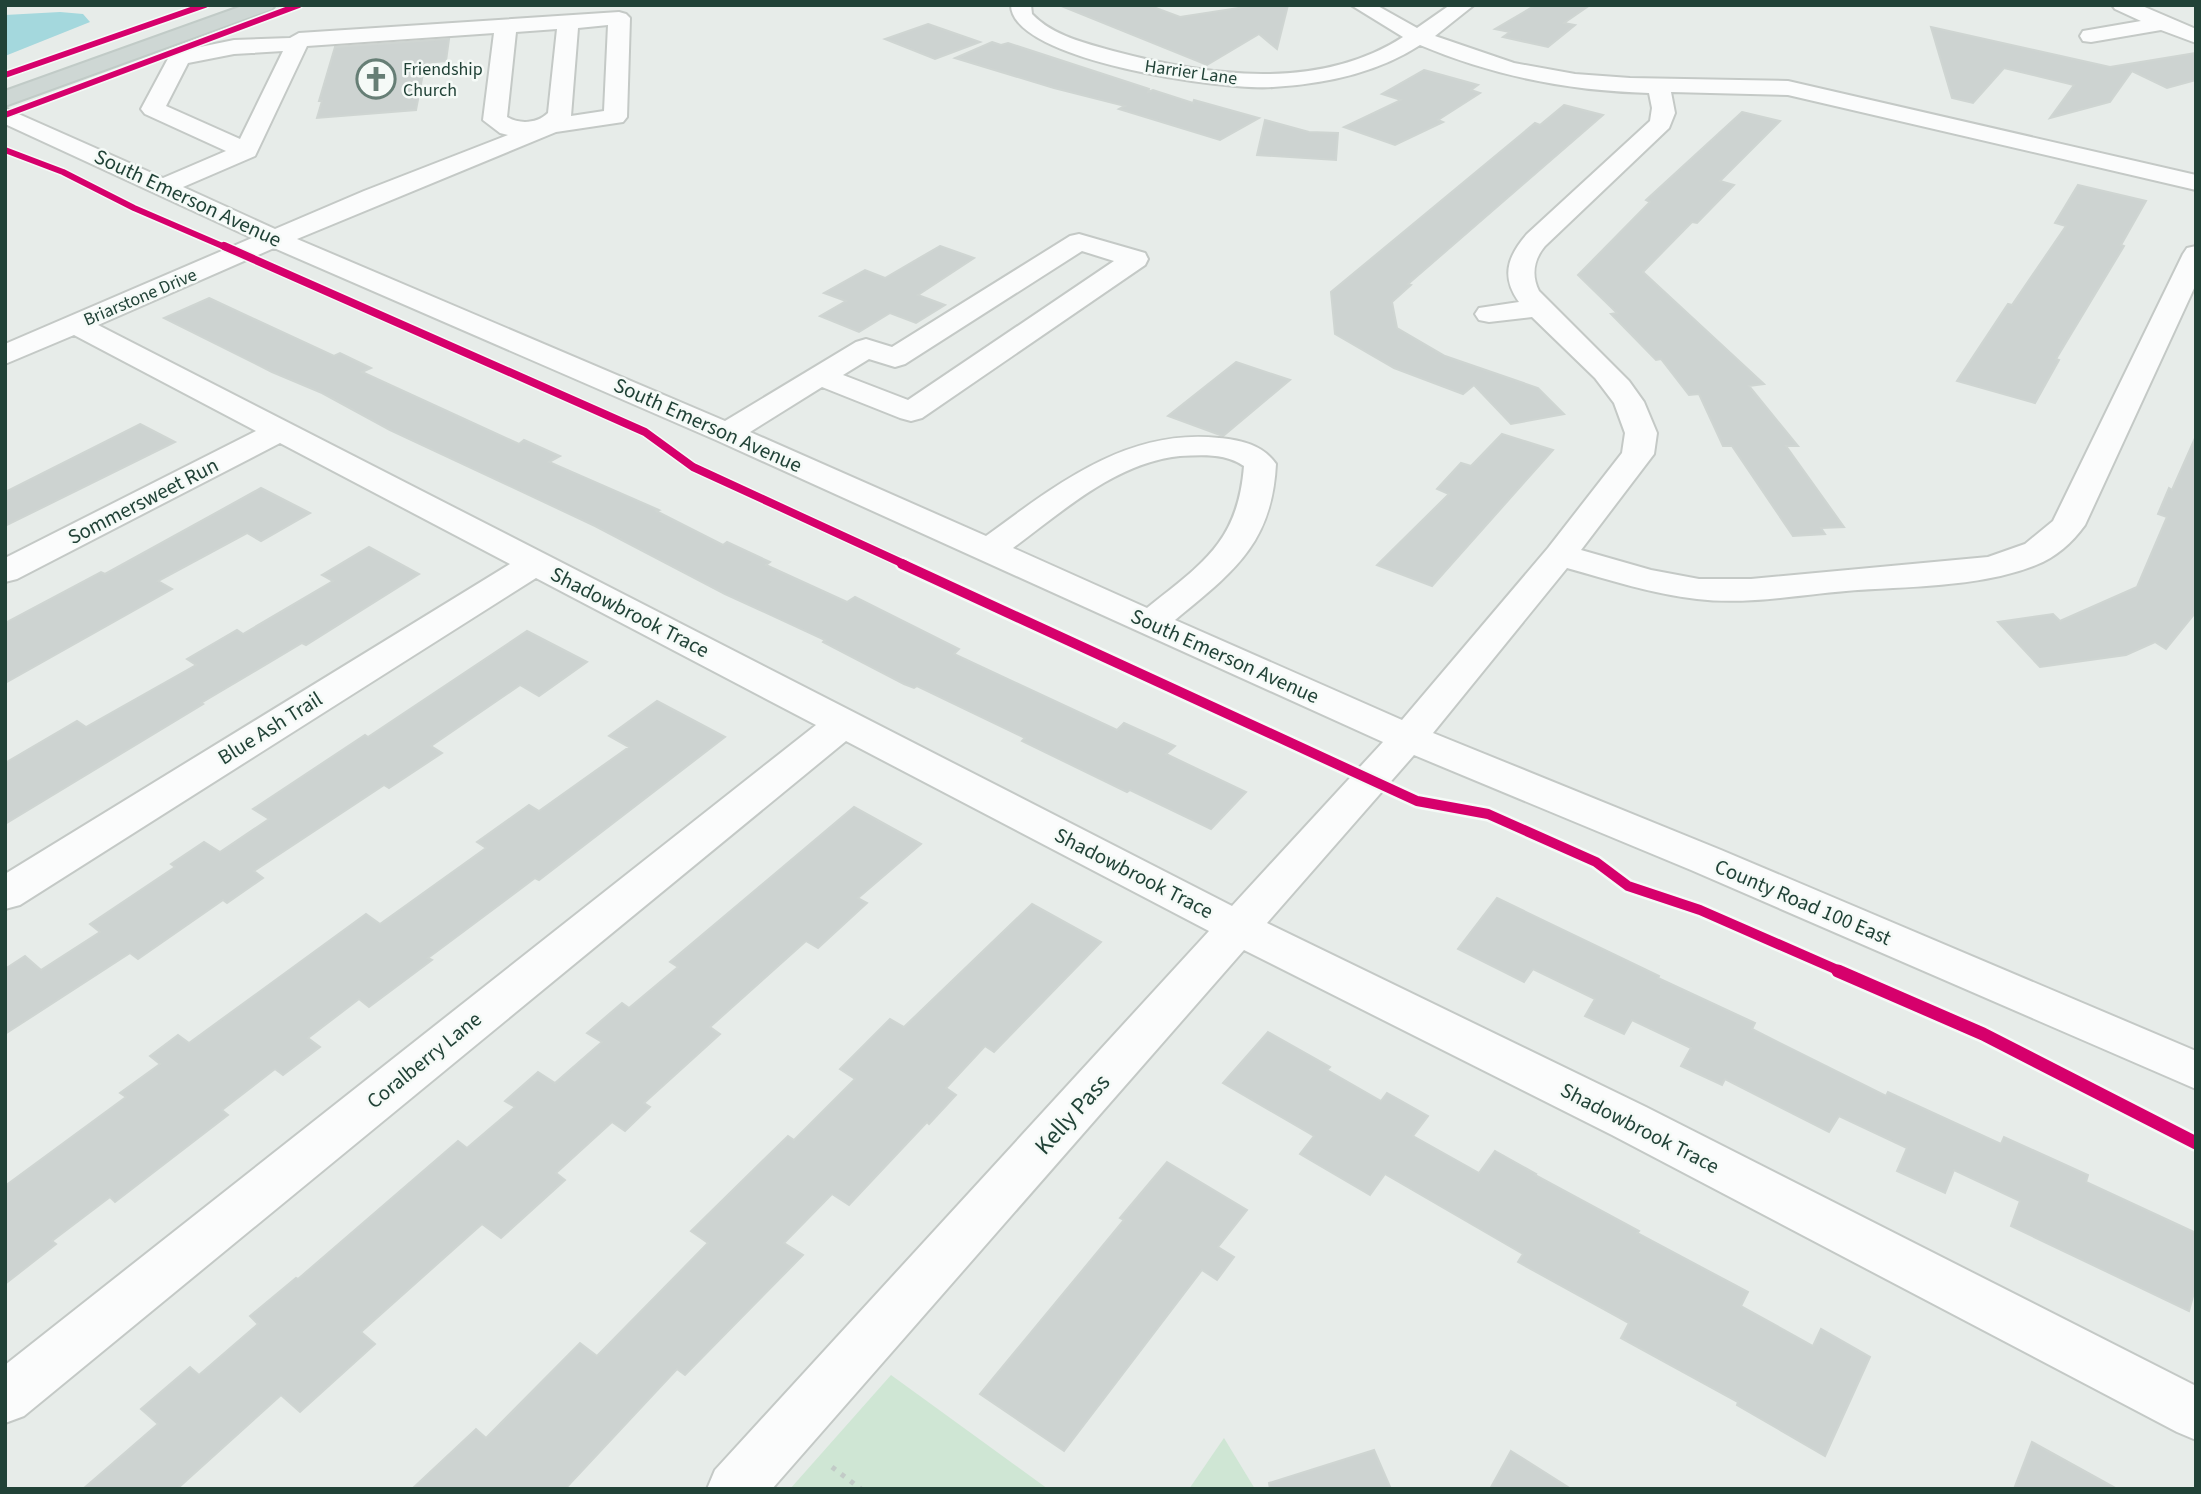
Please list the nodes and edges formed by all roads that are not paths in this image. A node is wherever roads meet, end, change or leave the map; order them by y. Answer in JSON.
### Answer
{"nodes":[{"id":1,"x":218,"y":5,"type":"edge"},
{"id":2,"x":265,"y":5,"type":"edge"},
{"id":3,"x":1021,"y":5,"type":"edge"},
{"id":4,"x":1361,"y":5,"type":"edge"},
{"id":5,"x":1464,"y":5,"type":"edge"},
{"id":6,"x":2122,"y":5,"type":"edge"},
{"id":7,"x":568,"y":22,"type":"junction"},
{"id":8,"x":2164,"y":23,"type":"junction"},
{"id":9,"x":506,"y":26,"type":"junction"},
{"id":10,"x":2091,"y":36,"type":"dead end"},
{"id":11,"x":2196,"y":37,"type":"edge"},
{"id":12,"x":1416,"y":38,"type":"junction"},
{"id":13,"x":297,"y":44,"type":"junction"},
{"id":14,"x":5,"y":80,"type":"edge"},
{"id":15,"x":1657,"y":85,"type":"junction"},
{"id":16,"x":5,"y":99,"type":"edge"},
{"id":17,"x":5,"y":115,"type":"edge"},
{"id":18,"x":551,"y":125,"type":"junction"},
{"id":19,"x":246,"y":151,"type":"junction"},
{"id":20,"x":2196,"y":183,"type":"edge"},
{"id":21,"x":163,"y":187,"type":"junction"},
{"id":22,"x":275,"y":239,"type":"junction"},
{"id":23,"x":2196,"y":254,"type":"edge"},
{"id":24,"x":1539,"y":309,"type":"junction"},
{"id":25,"x":1489,"y":314,"type":"dead end"},
{"id":26,"x":76,"y":325,"type":"junction"},
{"id":27,"x":5,"y":355,"type":"edge"},
{"id":28,"x":820,"y":376,"type":"junction"},
{"id":29,"x":280,"y":431,"type":"junction"},
{"id":30,"x":727,"y":433,"type":"junction"},
{"id":31,"x":990,"y":549,"type":"junction"},
{"id":32,"x":1560,"y":555,"type":"junction"},
{"id":33,"x":536,"y":563,"type":"junction"},
{"id":34,"x":5,"y":572,"type":"edge"},
{"id":35,"x":1150,"y":623,"type":"junction"},
{"id":36,"x":843,"y":723,"type":"junction"},
{"id":37,"x":1408,"y":738,"type":"junction"},
{"id":38,"x":5,"y":894,"type":"edge"},
{"id":39,"x":1238,"y":928,"type":"junction"},
{"id":40,"x":2196,"y":1071,"type":"edge"},
{"id":41,"x":5,"y":1398,"type":"edge"},
{"id":42,"x":2196,"y":1414,"type":"edge"},
{"id":43,"x":735,"y":1489,"type":"edge"}],
"edges":[{"from":1,"to":14,"type":"main road"},
{"from":2,"to":16,"type":"main road"},
{"from":3,"to":12,"type":"street","name":"Harrier Lane"},
{"from":4,"to":12,"type":"street"},
{"from":5,"to":12,"type":"street","name":"Harrier Lane"},
{"from":6,"to":8,"type":"street"},
{"from":7,"to":9,"type":"street"},
{"from":7,"to":18,"type":"street"},
{"from":7,"to":18,"type":"street"},
{"from":8,"to":10,"type":"street"},
{"from":8,"to":11,"type":"street"},
{"from":9,"to":13,"type":"street"},
{"from":9,"to":18,"type":"street"},
{"from":12,"to":15,"type":"street"},
{"from":13,"to":19,"type":"street"},
{"from":13,"to":19,"type":"street"},
{"from":15,"to":20,"type":"street"},
{"from":15,"to":24,"type":"street","name":"Kelly Pass"},
{"from":17,"to":21,"type":"street","name":"South Emerson Avenue"},
{"from":18,"to":22,"type":"street","name":"Briarstone Drive"},
{"from":19,"to":21,"type":"street"},
{"from":21,"to":22,"type":"street","name":"South Emerson Avenue"},
{"from":22,"to":26,"type":"street","name":"Briarstone Drive"},
{"from":22,"to":30,"type":"street","name":"South Emerson Avenue"},
{"from":23,"to":32,"type":"street"},
{"from":24,"to":25,"type":"street"},
{"from":24,"to":32,"type":"street","name":"Kelly Pass"},
{"from":26,"to":27,"type":"street","name":"Briarstone Drive"},
{"from":26,"to":29,"type":"street","name":"Shadowbrook Trace"},
{"from":28,"to":28,"type":"street"},
{"from":28,"to":30,"type":"street"},
{"from":29,"to":33,"type":"street","name":"Shadowbrook Trace"},
{"from":29,"to":34,"type":"street","name":"Sommersweet Run"},
{"from":30,"to":31,"type":"street","name":"South Emerson Avenue"},
{"from":31,"to":35,"type":"street","name":"South Emerson Avenue"},
{"from":31,"to":35,"type":"street"},
{"from":32,"to":37,"type":"street","name":"Kelly Pass"},
{"from":33,"to":36,"type":"street","name":"Shadowbrook Trace"},
{"from":33,"to":38,"type":"street","name":"Blue Ash Trail"},
{"from":35,"to":37,"type":"street","name":"South Emerson Avenue"},
{"from":36,"to":39,"type":"street","name":"Shadowbrook Trace"},
{"from":36,"to":41,"type":"street","name":"Coralberry Lane"},
{"from":37,"to":39,"type":"street","name":"Kelly Pass"},
{"from":37,"to":40,"type":"street","name":"County Road 100 East"},
{"from":39,"to":42,"type":"street","name":"Shadowbrook Trace"},
{"from":39,"to":43,"type":"street","name":"Kelly Pass"}]}
